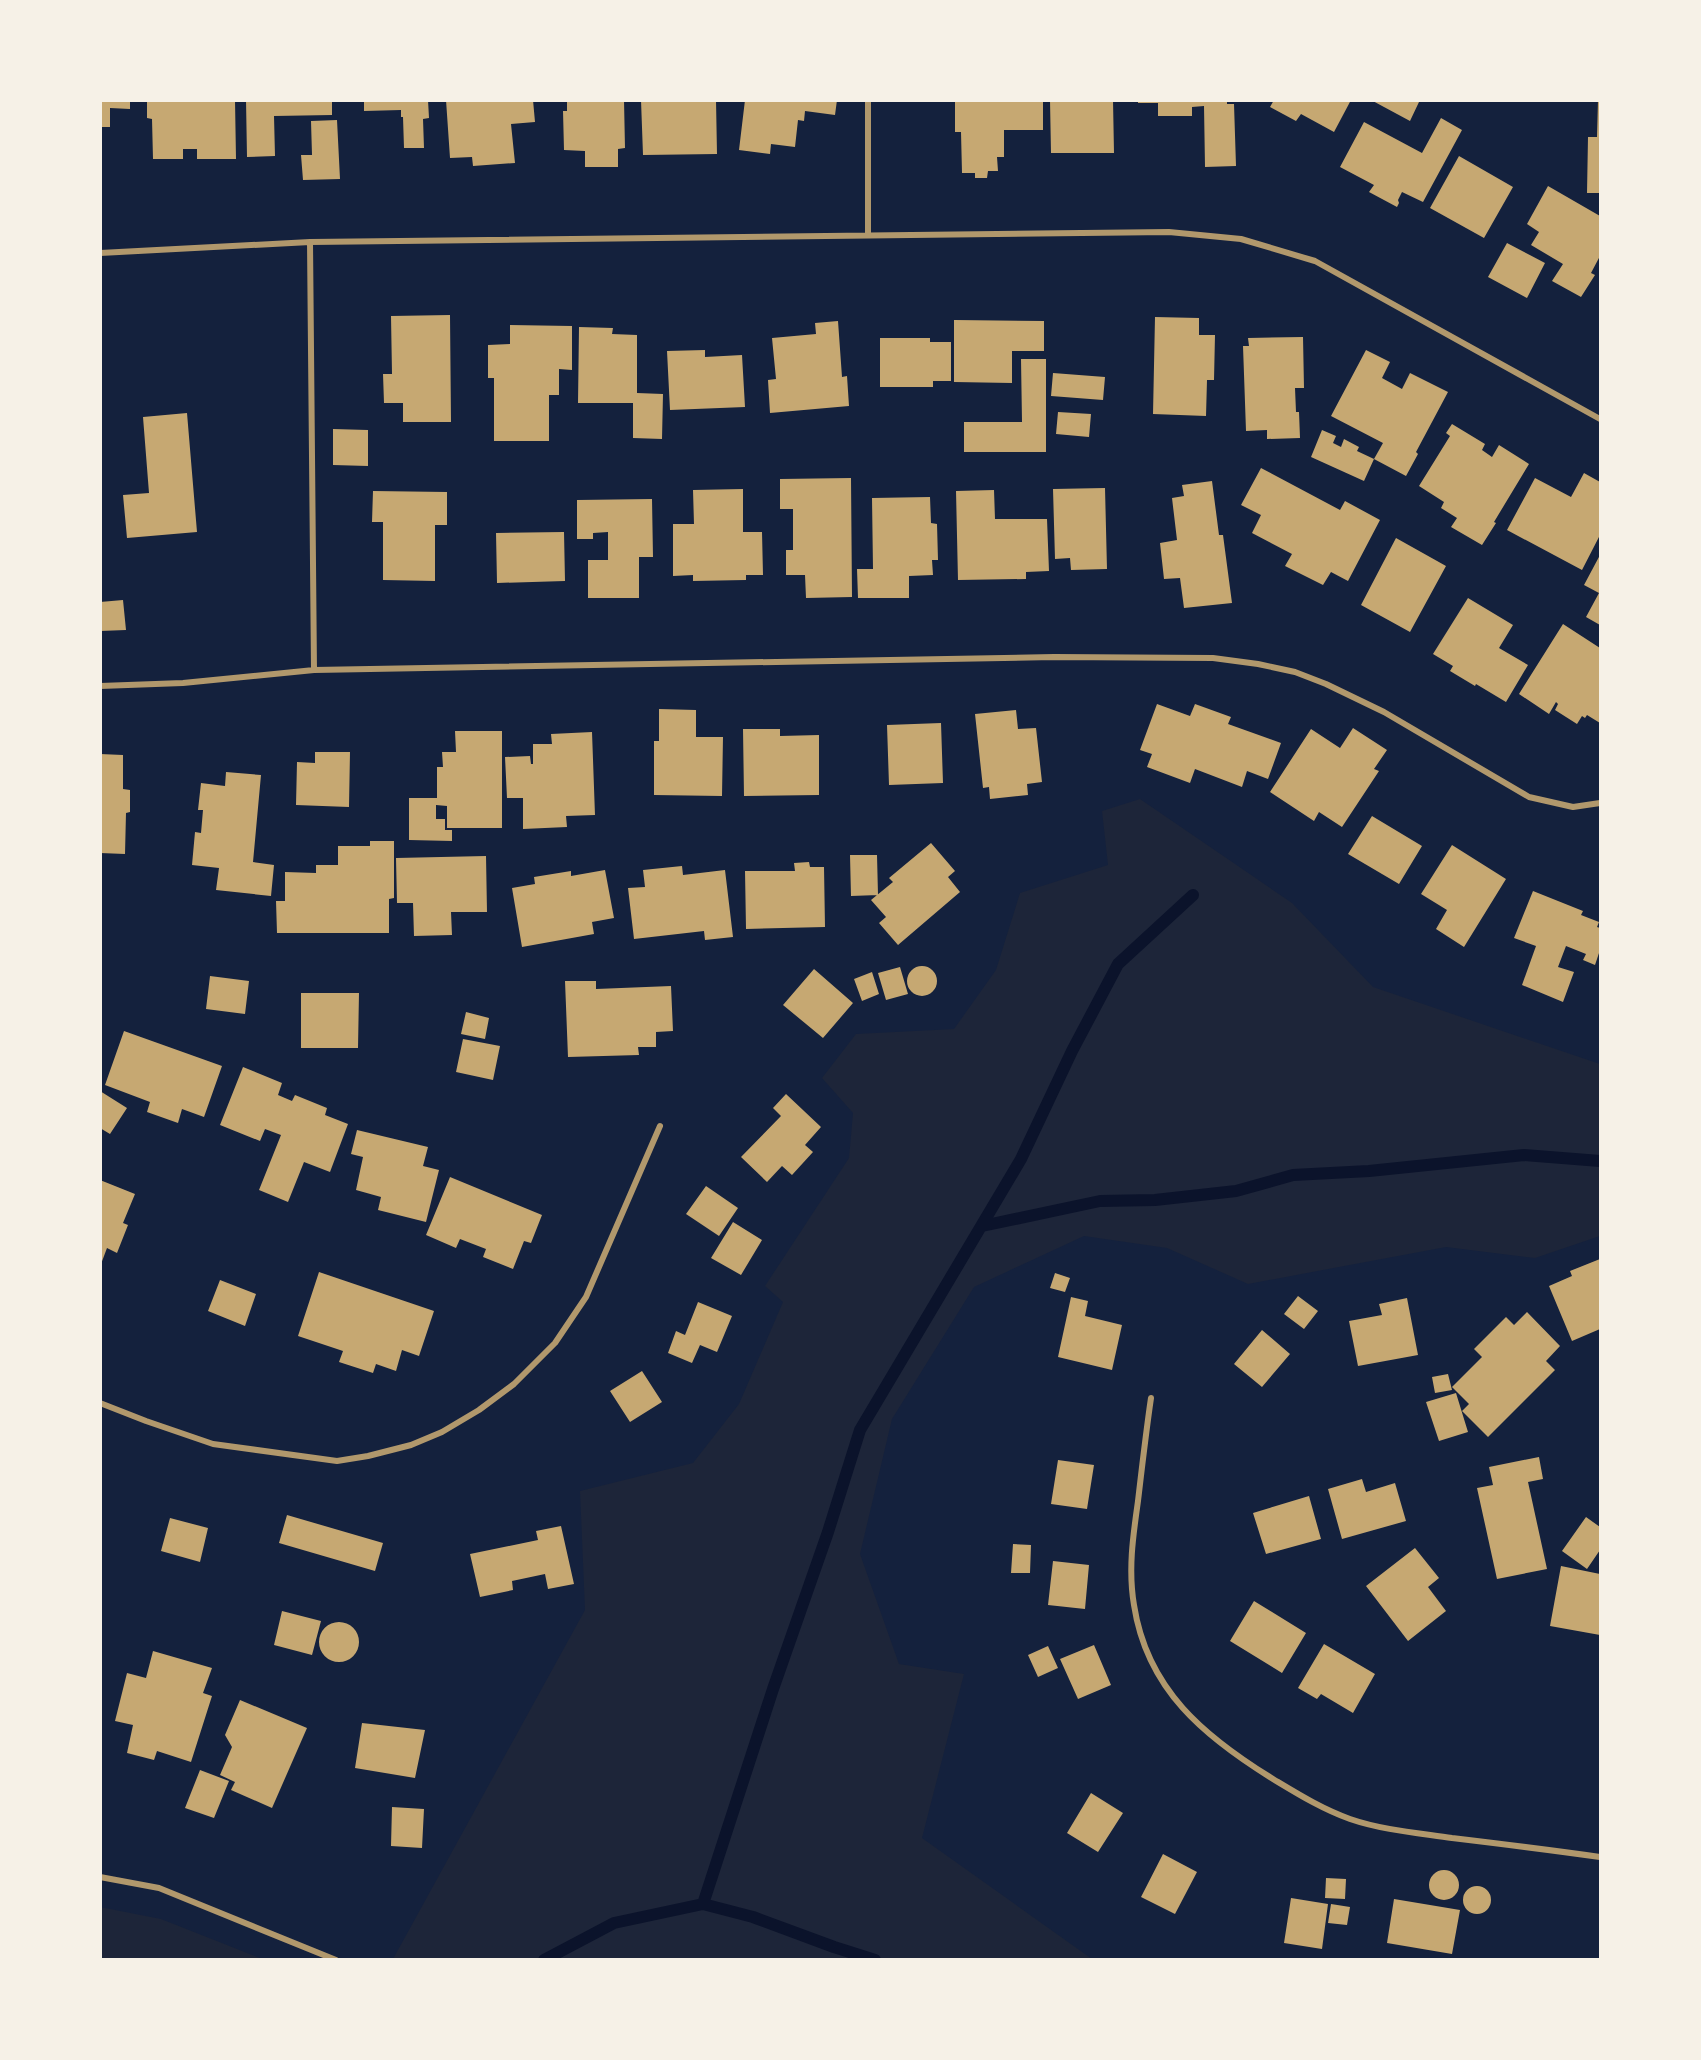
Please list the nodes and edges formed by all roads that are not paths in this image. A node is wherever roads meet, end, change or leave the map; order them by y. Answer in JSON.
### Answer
{"nodes":[{"id":1,"x":868,"y":100,"type":"edge"},
{"id":2,"x":868,"y":234,"type":"junction"},
{"id":3,"x":310,"y":242,"type":"junction"},
{"id":4,"x":100,"y":253,"type":"edge"},
{"id":5,"x":1600,"y":419,"type":"edge"},
{"id":6,"x":314,"y":670,"type":"junction"},
{"id":7,"x":100,"y":686,"type":"edge"},
{"id":8,"x":1600,"y":803,"type":"edge"},
{"id":9,"x":660,"y":1126,"type":"dead end"},
{"id":10,"x":1150,"y":1398,"type":"dead end"},
{"id":11,"x":100,"y":1403,"type":"edge"},
{"id":12,"x":1600,"y":1857,"type":"edge"},
{"id":13,"x":100,"y":1877,"type":"edge"},
{"id":14,"x":336,"y":1959,"type":"edge"}],
"edges":[{"from":1,"to":2,"type":"street"},
{"from":2,"to":3,"type":"street"},
{"from":2,"to":5,"type":"street"},
{"from":3,"to":4,"type":"street"},
{"from":3,"to":6,"type":"street"},
{"from":6,"to":7,"type":"street"},
{"from":6,"to":8,"type":"street"},
{"from":9,"to":11,"type":"street"},
{"from":10,"to":12,"type":"street"},
{"from":13,"to":14,"type":"street"}]}
